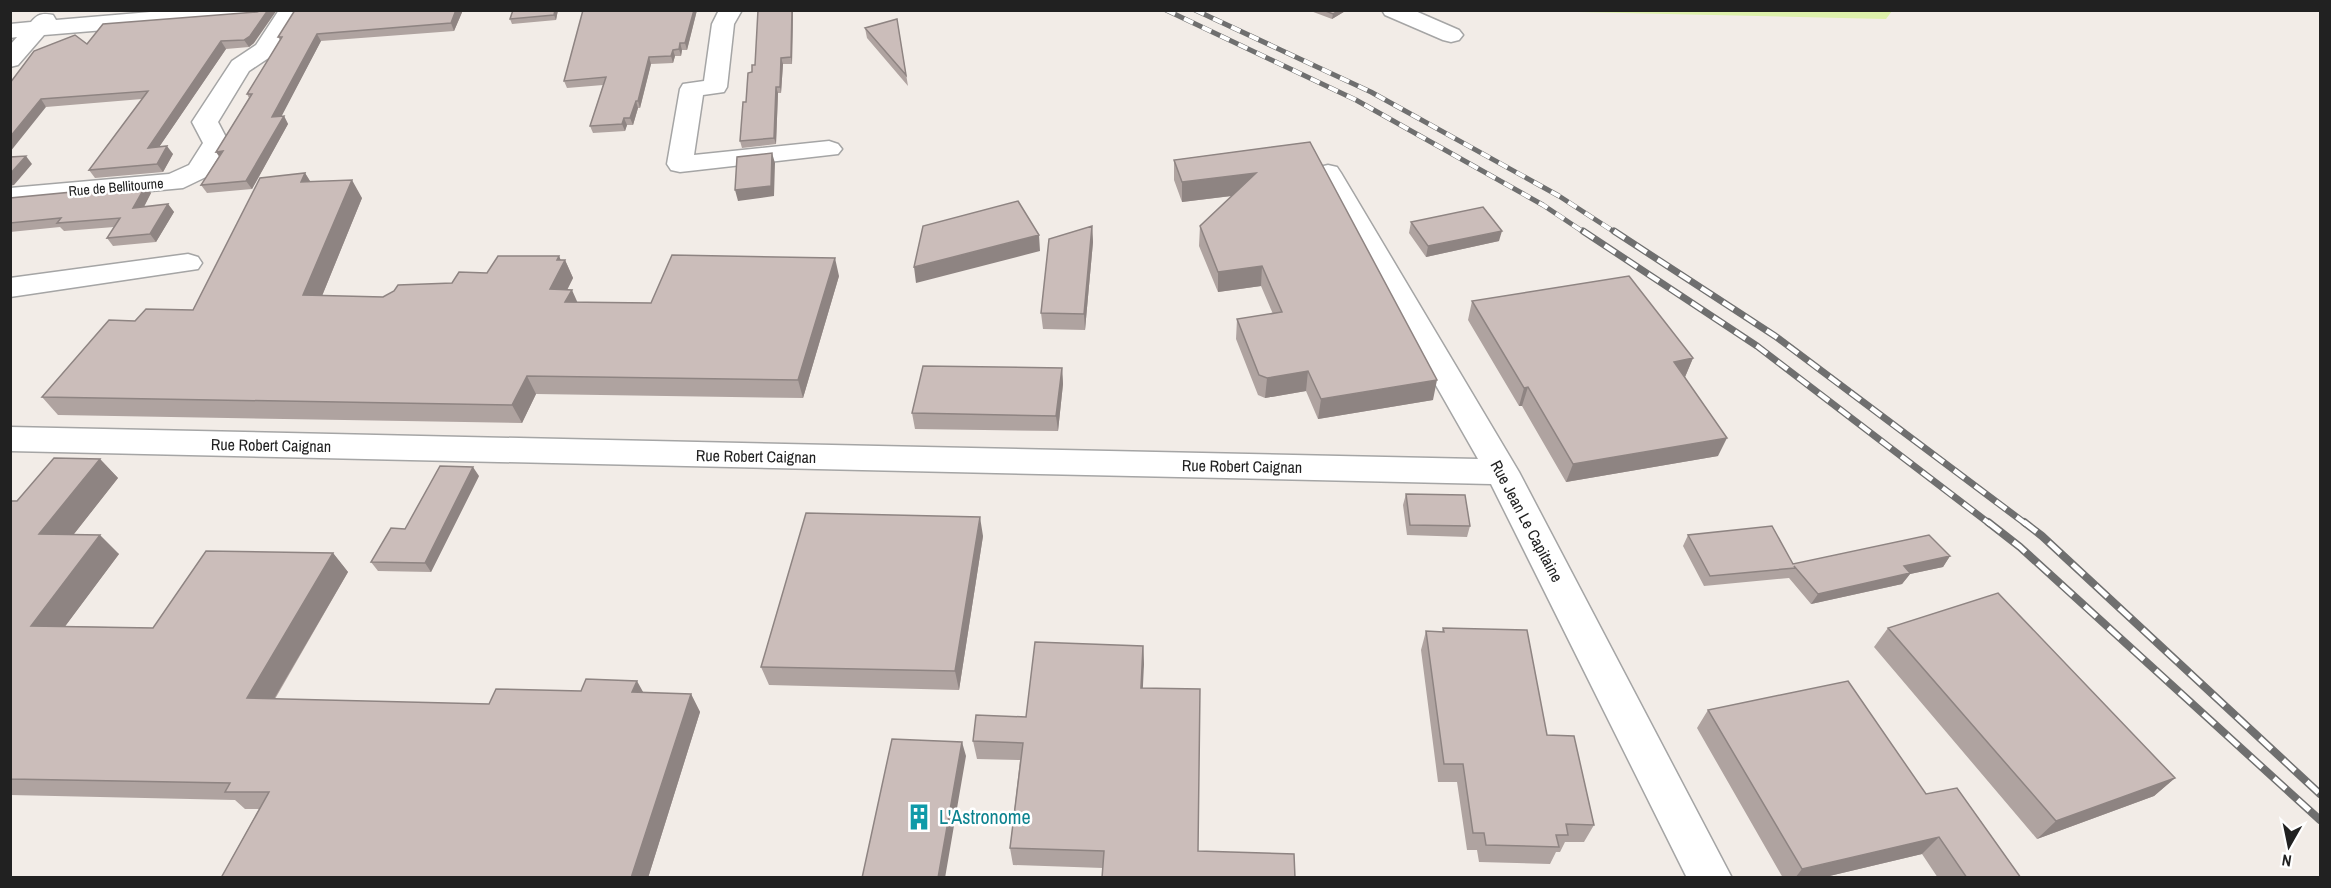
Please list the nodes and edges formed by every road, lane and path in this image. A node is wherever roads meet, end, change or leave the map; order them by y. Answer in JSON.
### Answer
{"nodes":[{"id":1,"x":53,"y":10,"type":"edge"},
{"id":2,"x":261,"y":10,"type":"edge"},
{"id":3,"x":291,"y":10,"type":"edge"},
{"id":4,"x":731,"y":10,"type":"edge"},
{"id":5,"x":1393,"y":10,"type":"edge"},
{"id":6,"x":38,"y":29,"type":"junction"},
{"id":7,"x":10,"y":31,"type":"edge"},
{"id":8,"x":1451,"y":35,"type":"dead end"},
{"id":9,"x":10,"y":60,"type":"edge"},
{"id":10,"x":829,"y":149,"type":"dead end"},
{"id":11,"x":1328,"y":173,"type":"edge"},
{"id":12,"x":10,"y":196,"type":"edge"},
{"id":13,"x":188,"y":263,"type":"dead end"},
{"id":14,"x":10,"y":288,"type":"edge"},
{"id":15,"x":10,"y":439,"type":"edge"},
{"id":16,"x":1502,"y":472,"type":"junction"},
{"id":17,"x":1710,"y":878,"type":"edge"}],
"edges":[{"from":1,"to":6,"type":"street"},
{"from":2,"to":6,"type":"street"},
{"from":3,"to":12,"type":"street","name":"Rue de Bellitourne"},
{"from":4,"to":10,"type":"street"},
{"from":5,"to":8,"type":"street"},
{"from":6,"to":7,"type":"street"},
{"from":6,"to":9,"type":"street"},
{"from":11,"to":16,"type":"street","name":"Rue Jean Le Capitaine"},
{"from":13,"to":14,"type":"street"},
{"from":15,"to":16,"type":"street","name":"Rue Robert Caignan"},
{"from":16,"to":17,"type":"street","name":"Rue Jean Le Capitaine"}]}
